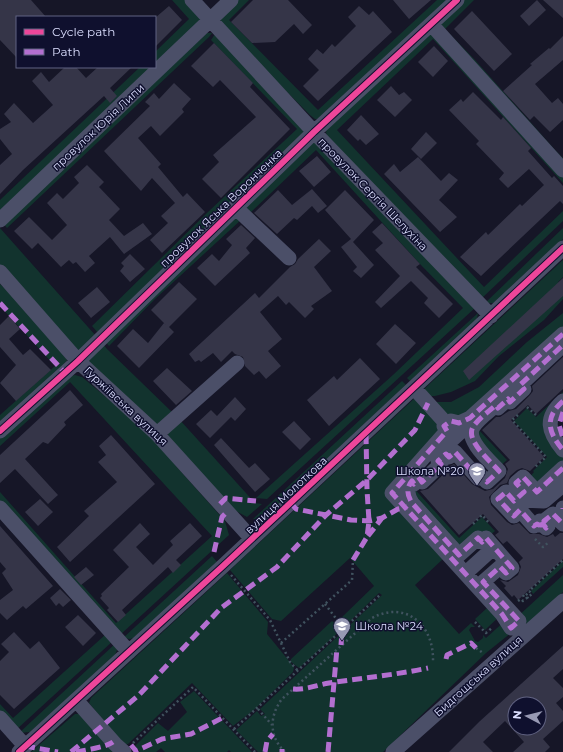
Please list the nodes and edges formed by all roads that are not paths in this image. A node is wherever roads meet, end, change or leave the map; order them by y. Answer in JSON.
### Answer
{"nodes":[{"id":1,"x":192,"y":0,"type":"edge"},
{"id":2,"x":231,"y":0,"type":"edge"},
{"id":3,"x":457,"y":0,"type":"edge"},
{"id":4,"x":210,"y":20,"type":"junction"},
{"id":5,"x":432,"y":24,"type":"junction"},
{"id":6,"x":314,"y":132,"type":"junction"},
{"id":7,"x":563,"y":170,"type":"edge"},
{"id":8,"x":235,"y":207,"type":"junction"},
{"id":9,"x":0,"y":220,"type":"edge"},
{"id":10,"x":563,"y":248,"type":"edge"},
{"id":11,"x":289,"y":258,"type":"dead end"},
{"id":12,"x":0,"y":272,"type":"edge"},
{"id":13,"x":490,"y":316,"type":"junction"},
{"id":14,"x":563,"y":334,"type":"edge"},
{"id":15,"x":563,"y":340,"type":"edge"},
{"id":16,"x":563,"y":345,"type":"edge"},
{"id":17,"x":78,"y":361,"type":"junction"},
{"id":18,"x":237,"y":363,"type":"dead end"},
{"id":19,"x":414,"y":388,"type":"junction"},
{"id":20,"x":563,"y":401,"type":"edge"},
{"id":21,"x":563,"y":406,"type":"edge"},
{"id":22,"x":563,"y":412,"type":"edge"},
{"id":23,"x":448,"y":424,"type":"junction"},
{"id":24,"x":0,"y":431,"type":"edge"},
{"id":25,"x":157,"y":434,"type":"junction"},
{"id":26,"x":457,"y":435,"type":"junction"},
{"id":27,"x":563,"y":438,"type":"edge"},
{"id":28,"x":563,"y":444,"type":"edge"},
{"id":29,"x":563,"y":450,"type":"edge"},
{"id":30,"x":563,"y":468,"type":"edge"},
{"id":31,"x":492,"y":475,"type":"dead end"},
{"id":32,"x":563,"y":484,"type":"edge"},
{"id":33,"x":521,"y":500,"type":"dead end"},
{"id":34,"x":0,"y":508,"type":"edge"},
{"id":35,"x":563,"y":524,"type":"edge"},
{"id":36,"x":252,"y":539,"type":"junction"},
{"id":37,"x":490,"y":551,"type":"dead end"},
{"id":38,"x":468,"y":571,"type":"junction"},
{"id":39,"x":563,"y":601,"type":"edge"},
{"id":40,"x":520,"y":630,"type":"junction"},
{"id":41,"x":129,"y":652,"type":"junction"},
{"id":42,"x":76,"y":700,"type":"junction"},
{"id":43,"x":0,"y":718,"type":"edge"},
{"id":44,"x":22,"y":749,"type":"edge"},
{"id":45,"x":124,"y":752,"type":"edge"},
{"id":46,"x":393,"y":752,"type":"edge"}],
"edges":[{"from":1,"to":4,"type":"street","name":"провулок Сергія Шелухіна"},
{"from":2,"to":4,"type":"street","name":"провулок Юрія Липи"},
{"from":3,"to":5,"type":"street","name":"провулок Яська Воронченка"},
{"from":4,"to":6,"type":"street","name":"провулок Сергія Шелухіна"},
{"from":4,"to":9,"type":"street","name":"провулок Юрія Липи"},
{"from":5,"to":6,"type":"street","name":"провулок Яська Воронченка"},
{"from":5,"to":7,"type":"street"},
{"from":6,"to":8,"type":"street","name":"провулок Яська Воронченка"},
{"from":6,"to":13,"type":"street","name":"провулок Сергія Шелухіна"},
{"from":8,"to":11,"type":"street"},
{"from":8,"to":17,"type":"street","name":"провулок Яська Воронченка"},
{"from":10,"to":13,"type":"street","name":"вулиця Молоткова"},
{"from":12,"to":17,"type":"street","name":"Гуржіївська вулиця"},
{"from":13,"to":19,"type":"street","name":"вулиця Молоткова"},
{"from":14,"to":23,"type":"street"},
{"from":15,"to":26,"type":"street"},
{"from":16,"to":40,"type":"street"},
{"from":17,"to":24,"type":"street","name":"провулок Яська Воронченка"},
{"from":17,"to":25,"type":"street","name":"Гуржіївська вулиця"},
{"from":18,"to":25,"type":"street"},
{"from":19,"to":23,"type":"street"},
{"from":19,"to":36,"type":"street","name":"вулиця Молоткова"},
{"from":20,"to":29,"type":"street"},
{"from":21,"to":28,"type":"street"},
{"from":22,"to":27,"type":"street"},
{"from":23,"to":26,"type":"street"},
{"from":23,"to":40,"type":"street"},
{"from":25,"to":36,"type":"street","name":"Гуржіївська вулиця"},
{"from":26,"to":31,"type":"street"},
{"from":26,"to":38,"type":"street"},
{"from":30,"to":35,"type":"street"},
{"from":32,"to":33,"type":"street"},
{"from":34,"to":41,"type":"street"},
{"from":36,"to":41,"type":"street","name":"вулиця Молоткова"},
{"from":37,"to":38,"type":"street"},
{"from":38,"to":40,"type":"street"},
{"from":39,"to":40,"type":"street","name":"Бидгощська вулиця"},
{"from":40,"to":46,"type":"street","name":"Бидгощська вулиця"},
{"from":41,"to":42,"type":"street","name":"вулиця Молоткова"},
{"from":42,"to":44,"type":"street","name":"вулиця Молоткова"},
{"from":42,"to":45,"type":"street"},
{"from":43,"to":44,"type":"street"}]}
